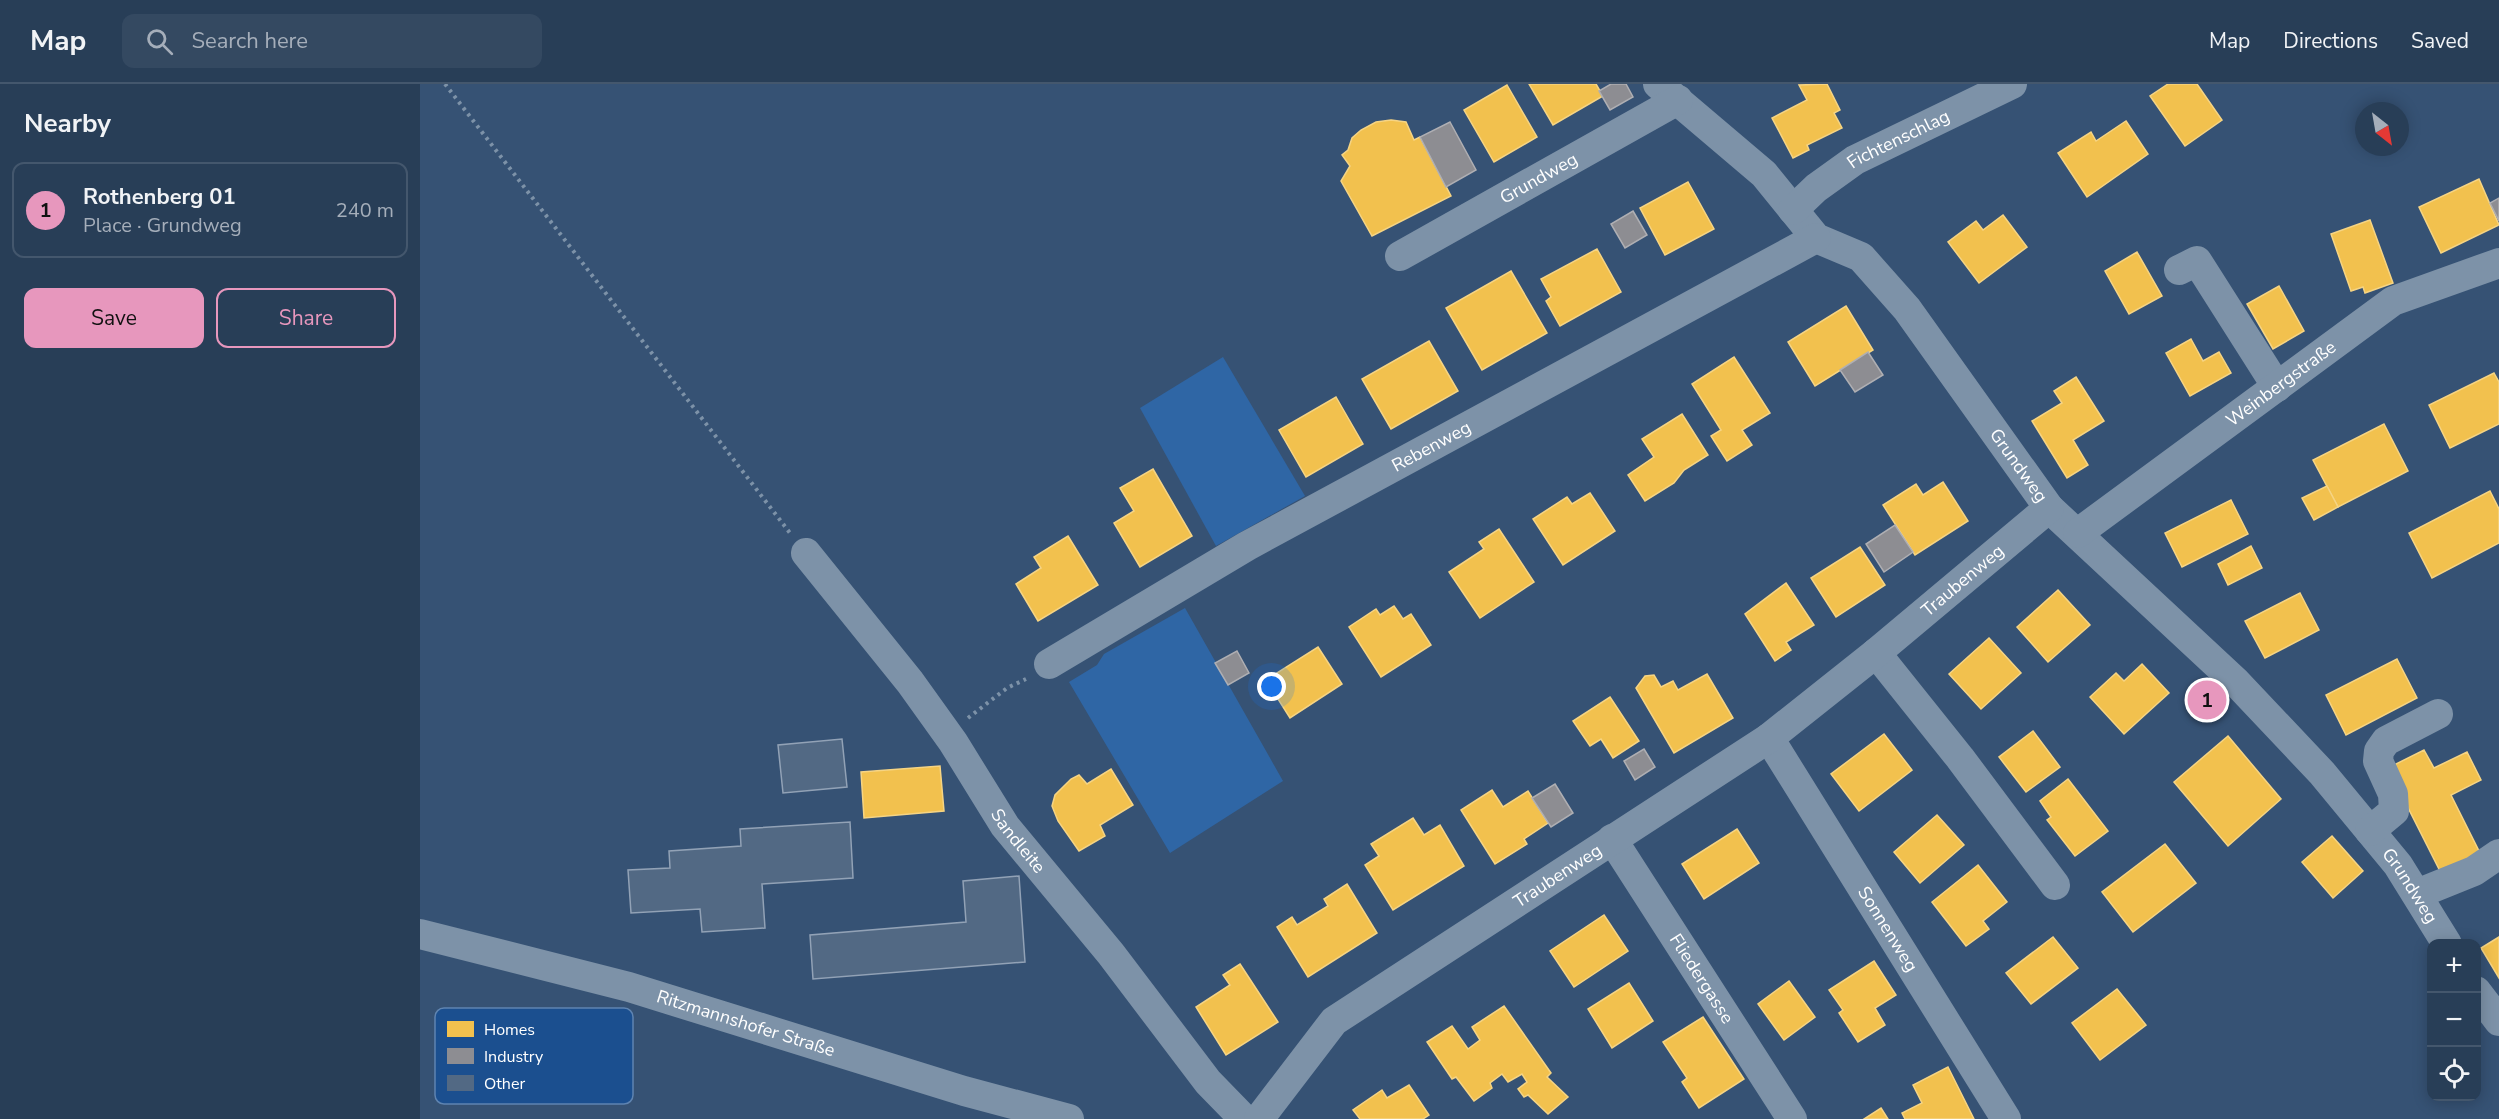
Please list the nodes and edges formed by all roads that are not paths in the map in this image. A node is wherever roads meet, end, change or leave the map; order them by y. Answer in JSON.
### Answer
{"nodes":[{"id":1,"x":2012,"y":84,"type":"edge"},
{"id":2,"x":1668,"y":92,"type":"edge"},
{"id":3,"x":1793,"y":210,"type":"junction"},
{"id":4,"x":1816,"y":238,"type":"junction"},
{"id":5,"x":1400,"y":256,"type":"dead end"},
{"id":6,"x":2499,"y":263,"type":"edge"},
{"id":7,"x":2179,"y":270,"type":"dead end"},
{"id":8,"x":2277,"y":387,"type":"junction"},
{"id":9,"x":2049,"y":508,"type":"junction"},
{"id":10,"x":2078,"y":533,"type":"junction"},
{"id":11,"x":806,"y":553,"type":"road end"},
{"id":12,"x":1876,"y":653,"type":"junction"},
{"id":13,"x":1049,"y":664,"type":"road end"},
{"id":14,"x":2438,"y":714,"type":"dead end"},
{"id":15,"x":1769,"y":738,"type":"junction"},
{"id":16,"x":2370,"y":831,"type":"junction"},
{"id":17,"x":1612,"y":839,"type":"junction"},
{"id":18,"x":2499,"y":854,"type":"edge"},
{"id":19,"x":2055,"y":885,"type":"dead end"},
{"id":20,"x":2417,"y":894,"type":"junction"},
{"id":21,"x":420,"y":934,"type":"edge"},
{"id":22,"x":2444,"y":939,"type":"edge"},
{"id":23,"x":2478,"y":993,"type":"edge"},
{"id":24,"x":2499,"y":1021,"type":"edge"},
{"id":25,"x":1069,"y":1119,"type":"edge"},
{"id":26,"x":1244,"y":1119,"type":"edge"},
{"id":27,"x":1259,"y":1119,"type":"edge"},
{"id":28,"x":1792,"y":1119,"type":"edge"},
{"id":29,"x":2006,"y":1119,"type":"edge"}],
"edges":[{"from":1,"to":3,"type":"street","name":"Fichtenschlag"},
{"from":2,"to":3,"type":"street","name":"Grundweg"},
{"from":2,"to":5,"type":"street","name":"Grundweg"},
{"from":3,"to":4,"type":"street","name":"Grundweg"},
{"from":4,"to":9,"type":"street","name":"Grundweg"},
{"from":4,"to":13,"type":"street","name":"Rebenweg"},
{"from":6,"to":8,"type":"street","name":"Weinbergstraße"},
{"from":7,"to":8,"type":"street"},
{"from":8,"to":10,"type":"street","name":"Weinbergstraße"},
{"from":9,"to":10,"type":"street","name":"Grundweg"},
{"from":9,"to":12,"type":"street","name":"Traubenweg"},
{"from":10,"to":16,"type":"street","name":"Grundweg"},
{"from":11,"to":26,"type":"street","name":"Sandleite"},
{"from":12,"to":15,"type":"street","name":"Traubenweg"},
{"from":12,"to":19,"type":"street"},
{"from":14,"to":16,"type":"street","name":"Grundweg"},
{"from":15,"to":17,"type":"street","name":"Traubenweg"},
{"from":15,"to":29,"type":"street","name":"Sonnenweg"},
{"from":16,"to":20,"type":"street","name":"Grundweg"},
{"from":17,"to":27,"type":"street","name":"Traubenweg"},
{"from":17,"to":28,"type":"street","name":"Fliedergasse"},
{"from":18,"to":20,"type":"street"},
{"from":20,"to":22,"type":"street","name":"Grundweg"},
{"from":21,"to":25,"type":"street","name":"Ritzmannshofer Straße"},
{"from":23,"to":24,"type":"street"}]}
